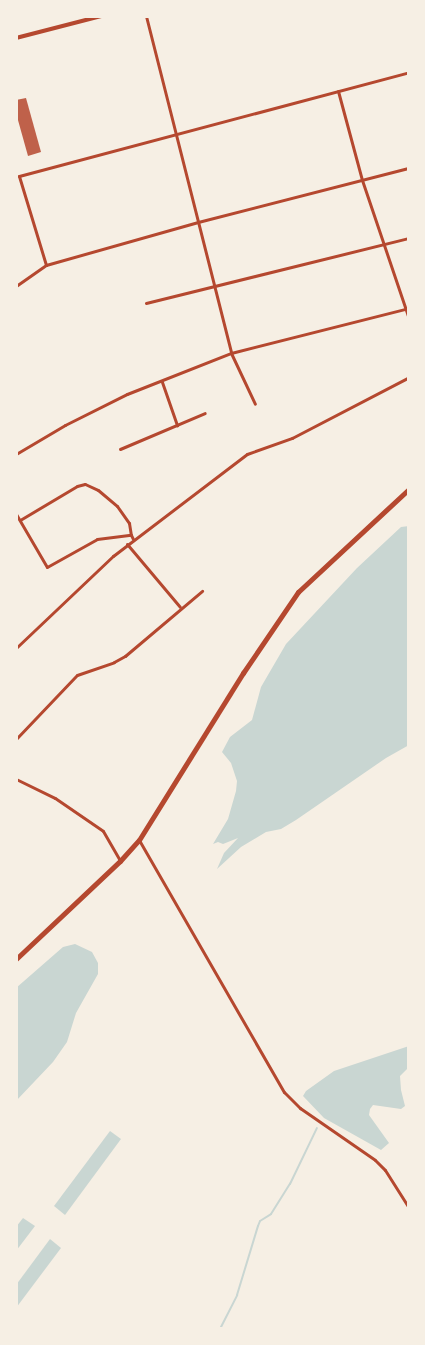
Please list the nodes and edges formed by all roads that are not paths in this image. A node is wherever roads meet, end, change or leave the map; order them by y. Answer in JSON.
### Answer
{"nodes":[{"id":1,"x":101,"y":16,"type":"edge"},
{"id":2,"x":146,"y":16,"type":"edge"},
{"id":3,"x":16,"y":38,"type":"edge"},
{"id":4,"x":409,"y":72,"type":"edge"},
{"id":5,"x":338,"y":91,"type":"junction"},
{"id":6,"x":175,"y":134,"type":"junction"},
{"id":7,"x":409,"y":168,"type":"edge"},
{"id":8,"x":362,"y":180,"type":"junction"},
{"id":9,"x":198,"y":222,"type":"junction"},
{"id":10,"x":409,"y":238,"type":"edge"},
{"id":11,"x":384,"y":244,"type":"junction"},
{"id":12,"x":46,"y":265,"type":"junction"},
{"id":13,"x":16,"y":286,"type":"edge"},
{"id":14,"x":214,"y":286,"type":"junction"},
{"id":15,"x":146,"y":303,"type":"dead end"},
{"id":16,"x":407,"y":308,"type":"edge"},
{"id":17,"x":409,"y":319,"type":"edge"},
{"id":18,"x":231,"y":353,"type":"junction"},
{"id":19,"x":409,"y":377,"type":"edge"},
{"id":20,"x":162,"y":382,"type":"junction"},
{"id":21,"x":255,"y":404,"type":"dead end"},
{"id":22,"x":205,"y":413,"type":"dead end"},
{"id":23,"x":177,"y":425,"type":"junction"},
{"id":24,"x":120,"y":449,"type":"dead end"},
{"id":25,"x":16,"y":454,"type":"edge"},
{"id":26,"x":409,"y":489,"type":"edge"},
{"id":27,"x":16,"y":514,"type":"edge"},
{"id":28,"x":20,"y":520,"type":"junction"},
{"id":29,"x":131,"y":535,"type":"junction"},
{"id":30,"x":134,"y":540,"type":"junction"},
{"id":31,"x":128,"y":544,"type":"junction"},
{"id":32,"x":202,"y":591,"type":"dead end"},
{"id":33,"x":180,"y":607,"type":"junction"},
{"id":34,"x":16,"y":648,"type":"edge"},
{"id":35,"x":16,"y":739,"type":"edge"},
{"id":36,"x":16,"y":779,"type":"edge"},
{"id":37,"x":139,"y":840,"type":"junction"},
{"id":38,"x":120,"y":861,"type":"junction"},
{"id":39,"x":16,"y":959,"type":"edge"},
{"id":40,"x":409,"y":1208,"type":"edge"}],
"edges":[{"from":1,"to":3,"type":"street"},
{"from":2,"to":6,"type":"street"},
{"from":4,"to":5,"type":"street"},
{"from":5,"to":6,"type":"street"},
{"from":5,"to":8,"type":"street"},
{"from":6,"to":9,"type":"street"},
{"from":6,"to":12,"type":"street"},
{"from":7,"to":8,"type":"street"},
{"from":8,"to":9,"type":"street"},
{"from":8,"to":11,"type":"street"},
{"from":9,"to":12,"type":"street"},
{"from":9,"to":14,"type":"street"},
{"from":10,"to":11,"type":"street"},
{"from":11,"to":14,"type":"street"},
{"from":11,"to":16,"type":"street"},
{"from":12,"to":13,"type":"street"},
{"from":14,"to":15,"type":"street"},
{"from":14,"to":18,"type":"street"},
{"from":16,"to":17,"type":"street"},
{"from":16,"to":18,"type":"street"},
{"from":18,"to":20,"type":"street"},
{"from":18,"to":21,"type":"street"},
{"from":19,"to":30,"type":"street"},
{"from":20,"to":23,"type":"street"},
{"from":20,"to":25,"type":"street"},
{"from":22,"to":23,"type":"street"},
{"from":23,"to":24,"type":"street"},
{"from":26,"to":37,"type":"highway"},
{"from":27,"to":28,"type":"street"},
{"from":28,"to":29,"type":"street"},
{"from":28,"to":29,"type":"street"},
{"from":29,"to":30,"type":"street"},
{"from":30,"to":31,"type":"street"},
{"from":31,"to":33,"type":"street"},
{"from":31,"to":34,"type":"street"},
{"from":32,"to":33,"type":"street"},
{"from":33,"to":35,"type":"street"},
{"from":36,"to":38,"type":"street"},
{"from":37,"to":38,"type":"highway"},
{"from":37,"to":40,"type":"street"},
{"from":38,"to":39,"type":"highway"}]}
